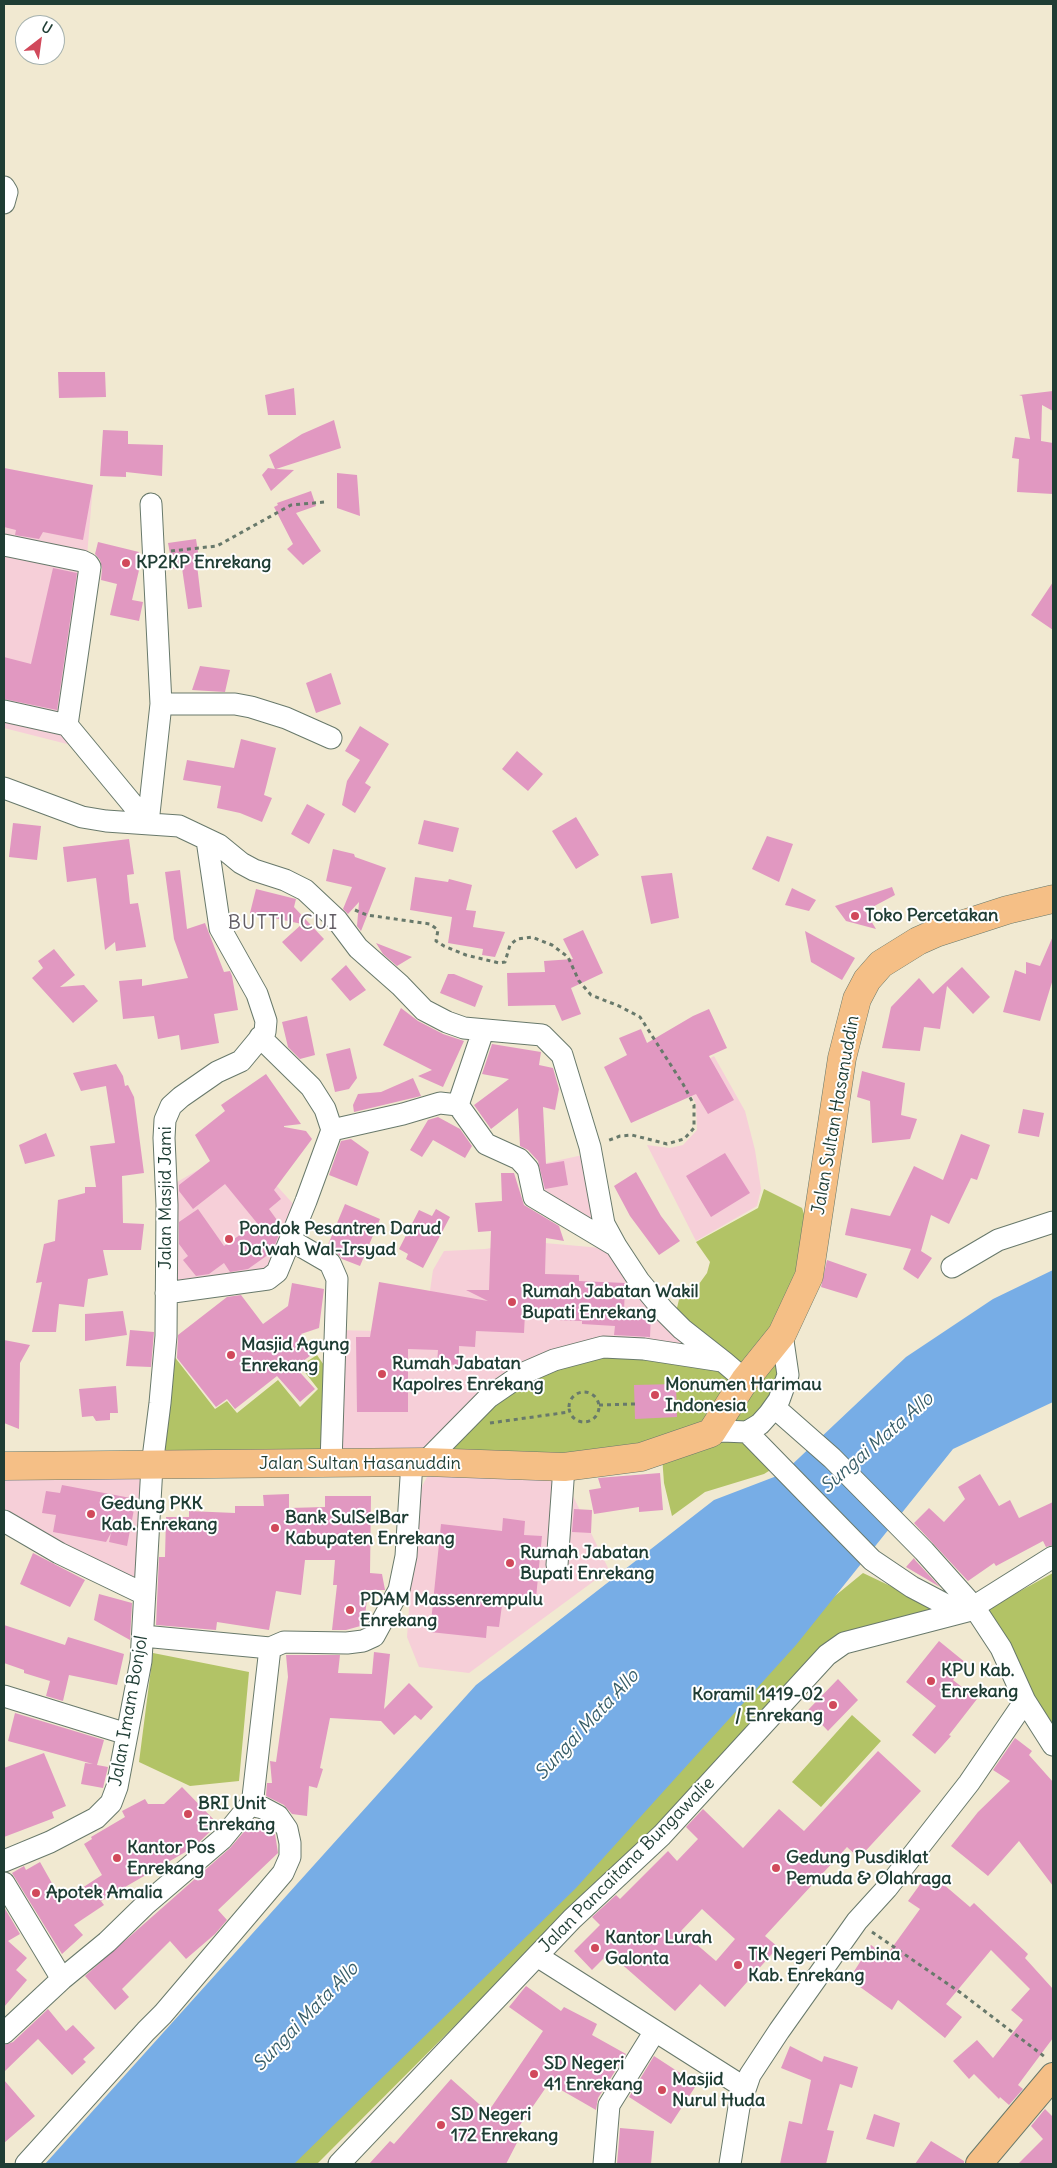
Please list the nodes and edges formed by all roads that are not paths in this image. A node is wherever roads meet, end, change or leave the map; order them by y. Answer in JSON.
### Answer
{"nodes":[{"id":1,"x":4,"y":187,"type":"edge"},
{"id":2,"x":4,"y":203,"type":"edge"},
{"id":3,"x":151,"y":504,"type":"dead end"},
{"id":4,"x":4,"y":545,"type":"edge"},
{"id":5,"x":162,"y":704,"type":"junction"},
{"id":6,"x":4,"y":711,"type":"edge"},
{"id":7,"x":67,"y":725,"type":"junction"},
{"id":8,"x":331,"y":738,"type":"dead end"},
{"id":9,"x":4,"y":788,"type":"edge"},
{"id":10,"x":148,"y":823,"type":"junction"},
{"id":11,"x":207,"y":840,"type":"junction"},
{"id":12,"x":1053,"y":899,"type":"edge"},
{"id":13,"x":483,"y":1031,"type":"junction"},
{"id":14,"x":260,"y":1037,"type":"junction"},
{"id":15,"x":458,"y":1105,"type":"junction"},
{"id":16,"x":332,"y":1130,"type":"junction"},
{"id":17,"x":1053,"y":1222,"type":"edge"},
{"id":18,"x":292,"y":1241,"type":"junction"},
{"id":19,"x":616,"y":1246,"type":"junction"},
{"id":20,"x":952,"y":1267,"type":"dead end"},
{"id":21,"x":166,"y":1293,"type":"junction"},
{"id":22,"x":782,"y":1334,"type":"junction"},
{"id":23,"x":724,"y":1362,"type":"junction"},
{"id":24,"x":745,"y":1380,"type":"junction"},
{"id":25,"x":774,"y":1406,"type":"junction"},
{"id":26,"x":747,"y":1432,"type":"junction"},
{"id":27,"x":711,"y":1433,"type":"junction"},
{"id":28,"x":419,"y":1462,"type":"junction"},
{"id":29,"x":331,"y":1463,"type":"junction"},
{"id":30,"x":4,"y":1466,"type":"edge"},
{"id":31,"x":152,"y":1466,"type":"junction"},
{"id":32,"x":564,"y":1467,"type":"junction"},
{"id":33,"x":4,"y":1521,"type":"edge"},
{"id":34,"x":1053,"y":1557,"type":"edge"},
{"id":35,"x":557,"y":1565,"type":"dead end"},
{"id":36,"x":144,"y":1594,"type":"junction"},
{"id":37,"x":970,"y":1609,"type":"junction"},
{"id":38,"x":143,"y":1636,"type":"junction"},
{"id":39,"x":270,"y":1648,"type":"junction"},
{"id":40,"x":4,"y":1696,"type":"edge"},
{"id":41,"x":1024,"y":1701,"type":"junction"},
{"id":42,"x":127,"y":1734,"type":"junction"},
{"id":43,"x":1053,"y":1745,"type":"edge"},
{"id":44,"x":250,"y":1805,"type":"junction"},
{"id":45,"x":4,"y":1861,"type":"edge"},
{"id":46,"x":4,"y":1883,"type":"edge"},
{"id":47,"x":537,"y":1956,"type":"junction"},
{"id":48,"x":62,"y":1979,"type":"junction"},
{"id":49,"x":655,"y":2031,"type":"junction"},
{"id":50,"x":4,"y":2033,"type":"edge"},
{"id":51,"x":1049,"y":2067,"type":"edge"},
{"id":52,"x":745,"y":2088,"type":"junction"},
{"id":53,"x":26,"y":2164,"type":"edge"},
{"id":54,"x":339,"y":2164,"type":"edge"},
{"id":55,"x":604,"y":2164,"type":"edge"},
{"id":56,"x":730,"y":2164,"type":"edge"},
{"id":57,"x":979,"y":2164,"type":"edge"}],
"edges":[{"from":1,"to":2,"type":"street"},
{"from":3,"to":5,"type":"street"},
{"from":4,"to":7,"type":"street"},
{"from":5,"to":8,"type":"street"},
{"from":5,"to":10,"type":"street"},
{"from":6,"to":7,"type":"street"},
{"from":7,"to":10,"type":"street"},
{"from":9,"to":10,"type":"street"},
{"from":10,"to":11,"type":"street"},
{"from":11,"to":13,"type":"street"},
{"from":11,"to":14,"type":"street","name":"Jalan Masjid Jami"},
{"from":12,"to":22,"type":"highway","name":"Jalan Sultan Hasanuddin"},
{"from":13,"to":15,"type":"street"},
{"from":13,"to":19,"type":"street"},
{"from":14,"to":16,"type":"street"},
{"from":14,"to":21,"type":"street","name":"Jalan Masjid Jami"},
{"from":15,"to":16,"type":"street"},
{"from":15,"to":19,"type":"street"},
{"from":16,"to":18,"type":"street"},
{"from":17,"to":20,"type":"street"},
{"from":18,"to":21,"type":"street"},
{"from":18,"to":29,"type":"street"},
{"from":19,"to":23,"type":"street"},
{"from":21,"to":31,"type":"street","name":"Jalan Masjid Jami"},
{"from":22,"to":24,"type":"highway","name":"Jalan Sultan Hasanuddin"},
{"from":22,"to":25,"type":"street"},
{"from":23,"to":24,"type":"street"},
{"from":23,"to":28,"type":"street"},
{"from":24,"to":27,"type":"highway","name":"Jalan Sultan Hasanuddin"},
{"from":25,"to":26,"type":"street"},
{"from":25,"to":37,"type":"street"},
{"from":26,"to":27,"type":"street","name":"Jalan Sultan Hasanuddin"},
{"from":26,"to":37,"type":"street"},
{"from":27,"to":32,"type":"highway","name":"Jalan Sultan Hasanuddin"},
{"from":28,"to":29,"type":"highway","name":"Jalan Sultan Hasanuddin"},
{"from":28,"to":32,"type":"highway","name":"Jalan Sultan Hasanuddin"},
{"from":28,"to":39,"type":"street"},
{"from":29,"to":31,"type":"highway","name":"Jalan Sultan Hasanuddin"},
{"from":30,"to":31,"type":"highway","name":"Jalan Sultan Hasanuddin"},
{"from":31,"to":36,"type":"street","name":"Jalan Imam Bonjol"},
{"from":32,"to":35,"type":"street"},
{"from":33,"to":36,"type":"street"},
{"from":34,"to":37,"type":"street","name":"Jalan Pancaitana Bungawalie"},
{"from":36,"to":38,"type":"street","name":"Jalan Imam Bonjol"},
{"from":37,"to":41,"type":"street"},
{"from":37,"to":47,"type":"street","name":"Jalan Pancaitana Bungawalie"},
{"from":38,"to":39,"type":"street"},
{"from":38,"to":42,"type":"street","name":"Jalan Imam Bonjol"},
{"from":39,"to":44,"type":"street"},
{"from":40,"to":42,"type":"street"},
{"from":41,"to":43,"type":"street"},
{"from":41,"to":52,"type":"street"},
{"from":42,"to":45,"type":"street","name":"Jalan Imam Bonjol"},
{"from":44,"to":48,"type":"street"},
{"from":44,"to":53,"type":"street"},
{"from":46,"to":48,"type":"street"},
{"from":47,"to":49,"type":"street"},
{"from":47,"to":54,"type":"street","name":"Jalan Pancaitana Bungawalie"},
{"from":48,"to":50,"type":"street"},
{"from":49,"to":52,"type":"street"},
{"from":49,"to":55,"type":"street"},
{"from":51,"to":57,"type":"main road"},
{"from":52,"to":56,"type":"street"}]}
